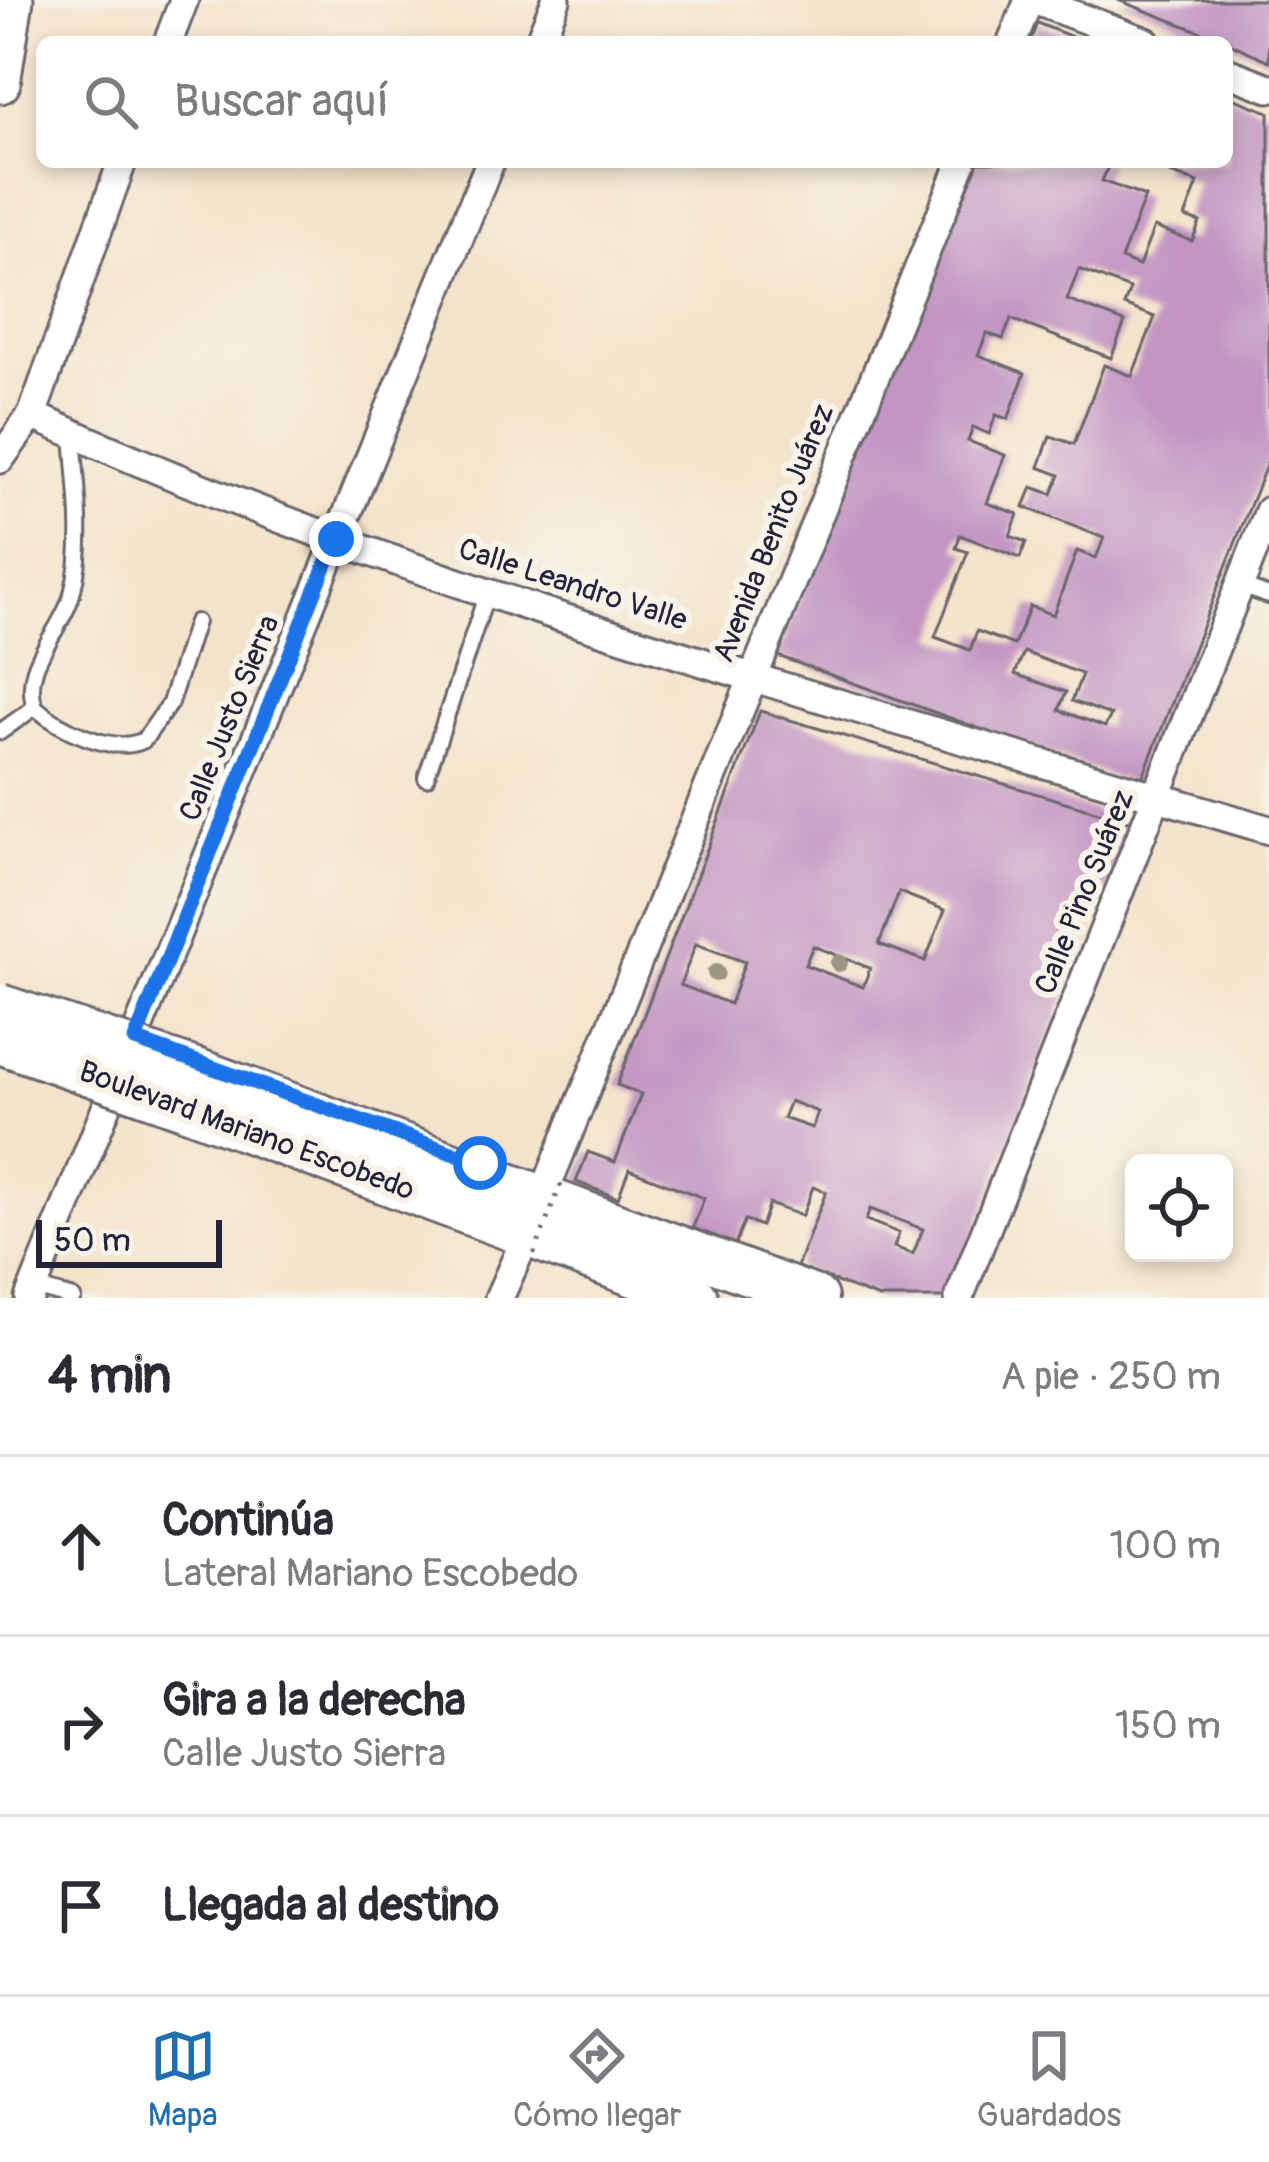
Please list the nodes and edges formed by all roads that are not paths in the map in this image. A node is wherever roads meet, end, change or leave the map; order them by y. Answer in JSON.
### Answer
{"nodes":[{"id":1,"x":13,"y":0,"type":"edge"},
{"id":2,"x":184,"y":0,"type":"edge"},
{"id":3,"x":556,"y":0,"type":"edge"},
{"id":4,"x":1032,"y":0,"type":"edge"},
{"id":5,"x":170,"y":36,"type":"edge"},
{"id":6,"x":541,"y":36,"type":"edge"},
{"id":7,"x":1015,"y":36,"type":"edge"},
{"id":8,"x":1130,"y":36,"type":"edge"},
{"id":9,"x":1233,"y":74,"type":"edge"},
{"id":10,"x":0,"y":83,"type":"edge"},
{"id":11,"x":1269,"y":88,"type":"edge"},
{"id":12,"x":120,"y":168,"type":"edge"},
{"id":13,"x":488,"y":168,"type":"edge"},
{"id":14,"x":960,"y":168,"type":"edge"},
{"id":15,"x":32,"y":415,"type":"junction"},
{"id":16,"x":73,"y":433,"type":"junction"},
{"id":17,"x":0,"y":458,"type":"edge"},
{"id":18,"x":1269,"y":511,"type":"edge"},
{"id":19,"x":336,"y":539,"type":"junction"},
{"id":20,"x":1238,"y":585,"type":"junction"},
{"id":21,"x":488,"y":590,"type":"junction"},
{"id":22,"x":1269,"y":596,"type":"edge"},
{"id":23,"x":196,"y":622,"type":"dead end"},
{"id":24,"x":750,"y":677,"type":"junction"},
{"id":25,"x":35,"y":707,"type":"junction"},
{"id":26,"x":0,"y":732,"type":"edge"},
{"id":27,"x":426,"y":778,"type":"dead end"},
{"id":28,"x":1157,"y":796,"type":"junction"},
{"id":29,"x":1269,"y":830,"type":"edge"},
{"id":30,"x":0,"y":996,"type":"edge"},
{"id":31,"x":0,"y":1006,"type":"edge"},
{"id":32,"x":135,"y":1040,"type":"junction"},
{"id":33,"x":0,"y":1042,"type":"edge"},
{"id":34,"x":0,"y":1057,"type":"edge"},
{"id":35,"x":179,"y":1085,"type":"junction"},
{"id":36,"x":112,"y":1095,"type":"junction"},
{"id":37,"x":535,"y":1210,"type":"junction"},
{"id":38,"x":32,"y":1292,"type":"edge"},
{"id":39,"x":73,"y":1298,"type":"edge"},
{"id":40,"x":499,"y":1298,"type":"edge"},
{"id":41,"x":696,"y":1298,"type":"edge"},
{"id":42,"x":816,"y":1298,"type":"edge"},
{"id":43,"x":959,"y":1298,"type":"edge"}],
"edges":[{"from":1,"to":10,"type":"main road"},
{"from":2,"to":5,"type":"street"},
{"from":3,"to":6,"type":"street"},
{"from":4,"to":7,"type":"street"},
{"from":4,"to":8,"type":"street"},
{"from":9,"to":11,"type":"street"},
{"from":12,"to":15,"type":"street"},
{"from":13,"to":19,"type":"street","name":"Calle Justo Sierra"},
{"from":14,"to":24,"type":"street","name":"Avenida Benito Juárez"},
{"from":15,"to":16,"type":"street","name":"Calle Leandro Valle"},
{"from":15,"to":17,"type":"street"},
{"from":16,"to":19,"type":"street","name":"Calle Leandro Valle"},
{"from":16,"to":25,"type":"lane"},
{"from":18,"to":20,"type":"street","name":"Calle Pino Suárez"},
{"from":19,"to":21,"type":"street","name":"Calle Leandro Valle"},
{"from":19,"to":32,"type":"street","name":"Calle Justo Sierra"},
{"from":20,"to":22,"type":"lane"},
{"from":20,"to":28,"type":"street","name":"Calle Pino Suárez"},
{"from":21,"to":24,"type":"street","name":"Calle Leandro Valle"},
{"from":21,"to":27,"type":"lane"},
{"from":23,"to":25,"type":"lane"},
{"from":24,"to":28,"type":"street","name":"Calle Leandro Valle"},
{"from":24,"to":37,"type":"street","name":"Avenida Benito Juárez"},
{"from":25,"to":26,"type":"lane"},
{"from":28,"to":29,"type":"street","name":"Calle Leandro Valle"},
{"from":28,"to":43,"type":"street","name":"Calle Pino Suárez"},
{"from":30,"to":32,"type":"street"},
{"from":31,"to":35,"type":"main road","name":"Boulevard Mariano Escobedo","bridge":true},
{"from":32,"to":35,"type":"street"},
{"from":32,"to":36,"type":"street","name":"Calle Justo Sierra"},
{"from":33,"to":35,"type":"main road","name":"Boulevard Mariano Escobedo","bridge":true},
{"from":34,"to":36,"type":"street"},
{"from":35,"to":36,"type":"street"},
{"from":35,"to":37,"type":"main road","name":"Boulevard Mariano Escobedo"},
{"from":36,"to":38,"type":"street","name":"Calle Justo Sierra"},
{"from":37,"to":40,"type":"street","name":"Avenida Benito Juárez"},
{"from":37,"to":41,"type":"main road","name":"Boulevard Mariano Escobedo"},
{"from":37,"to":42,"type":"main road","name":"Boulevard Mariano Escobedo"},
{"from":38,"to":39,"type":"lane"}]}
